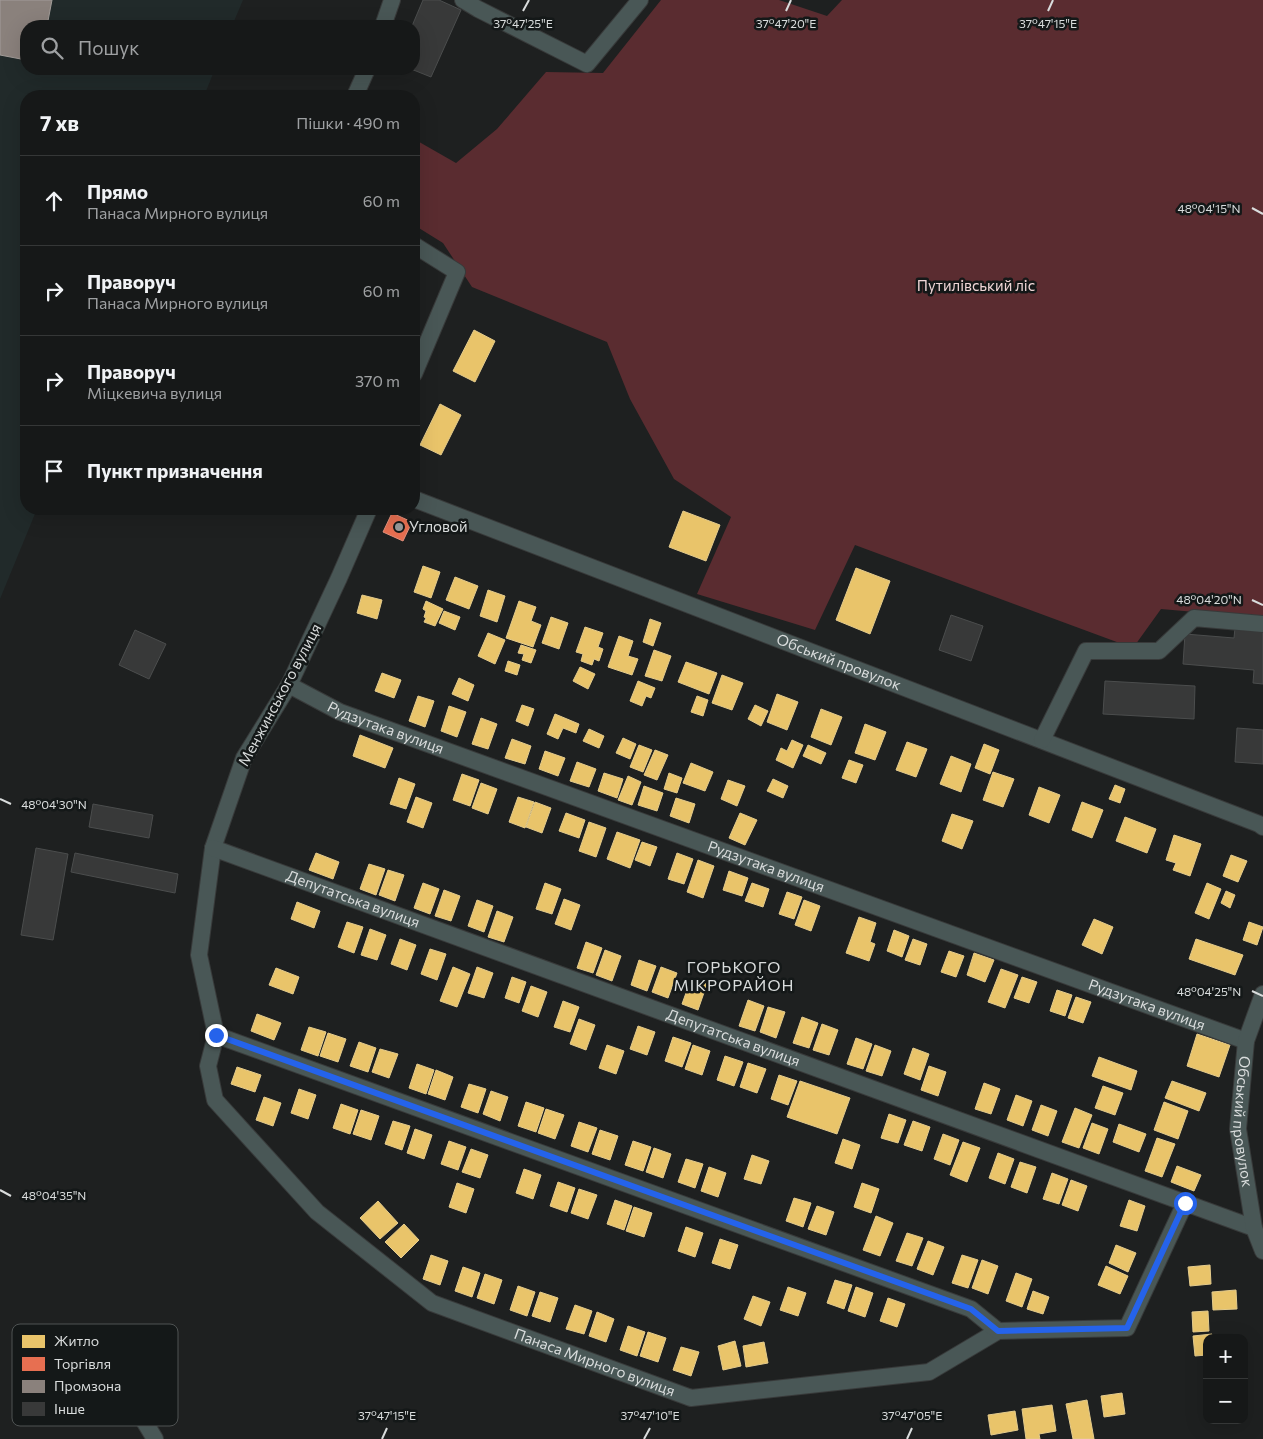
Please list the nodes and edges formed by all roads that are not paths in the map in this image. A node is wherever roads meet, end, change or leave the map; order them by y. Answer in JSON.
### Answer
{"nodes":[{"id":1,"x":392,"y":0,"type":"edge"},
{"id":2,"x":463,"y":0,"type":"edge"},
{"id":3,"x":640,"y":0,"type":"edge"},
{"id":4,"x":480,"y":4,"type":"edge"},
{"id":5,"x":385,"y":20,"type":"edge"},
{"id":6,"x":364,"y":75,"type":"edge"},
{"id":7,"x":357,"y":90,"type":"edge"},
{"id":8,"x":420,"y":249,"type":"edge"},
{"id":9,"x":420,"y":360,"type":"edge"},
{"id":10,"x":420,"y":501,"type":"edge"},
{"id":11,"x":366,"y":515,"type":"edge"},
{"id":12,"x":1263,"y":624,"type":"edge"},
{"id":13,"x":289,"y":685,"type":"junction"},
{"id":14,"x":1042,"y":740,"type":"junction"},
{"id":15,"x":1263,"y":827,"type":"edge"},
{"id":16,"x":213,"y":848,"type":"junction"},
{"id":17,"x":1263,"y":994,"type":"edge"},
{"id":18,"x":216,"y":1035,"type":"junction"},
{"id":19,"x":1246,"y":1042,"type":"junction"},
{"id":20,"x":1185,"y":1203,"type":"junction"},
{"id":21,"x":1254,"y":1228,"type":"junction"},
{"id":22,"x":1263,"y":1251,"type":"edge"},
{"id":23,"x":998,"y":1331,"type":"junction"},
{"id":24,"x":147,"y":1426,"type":"edge"},
{"id":25,"x":155,"y":1439,"type":"edge"}],
"edges":[{"from":1,"to":5,"type":"street"},
{"from":2,"to":4,"type":"street"},
{"from":3,"to":4,"type":"street"},
{"from":6,"to":7,"type":"street"},
{"from":8,"to":9,"type":"street"},
{"from":10,"to":14,"type":"street","name":"Обський провулок"},
{"from":11,"to":13,"type":"street","name":"Менжинського вулиця"},
{"from":12,"to":14,"type":"street"},
{"from":13,"to":16,"type":"street","name":"Менжинського вулиця"},
{"from":13,"to":19,"type":"street","name":"Рудзутака вулиця"},
{"from":14,"to":15,"type":"street","name":"Обський провулок"},
{"from":16,"to":18,"type":"street","name":"Менжинського вулиця"},
{"from":16,"to":20,"type":"street","name":"Депутатська вулиця"},
{"from":17,"to":19,"type":"street","name":"Обський провулок"},
{"from":18,"to":23,"type":"street"},
{"from":18,"to":23,"type":"street","name":"Панаса Мирного вулиця"},
{"from":19,"to":21,"type":"street","name":"Обський провулок"},
{"from":20,"to":21,"type":"street","name":"Депутатська вулиця"},
{"from":20,"to":23,"type":"street","name":"Панаса Мирного вулиця"},
{"from":21,"to":22,"type":"street","name":"Обський провулок"},
{"from":24,"to":25,"type":"street"}]}
